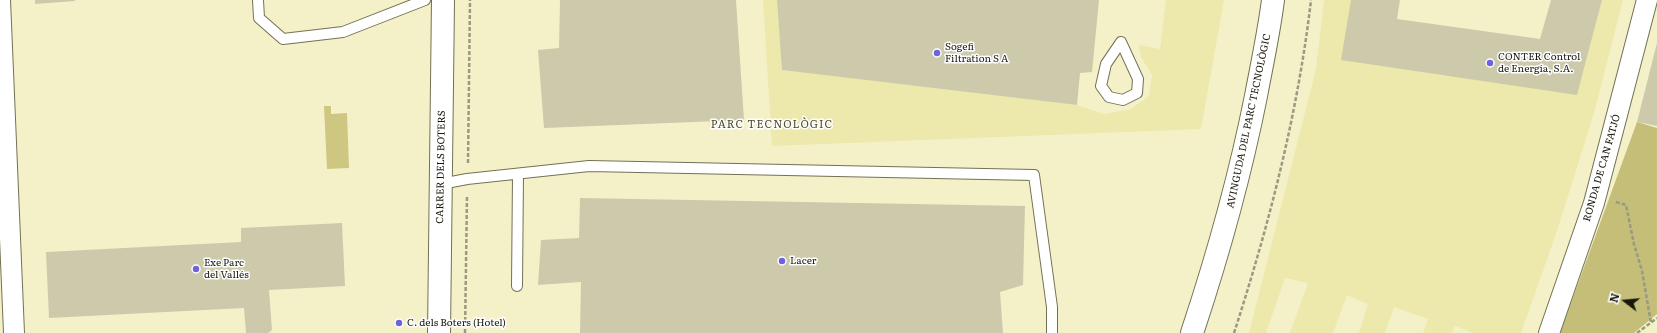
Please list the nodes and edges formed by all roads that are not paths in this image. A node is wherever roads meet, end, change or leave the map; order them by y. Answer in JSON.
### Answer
{"nodes":[{"id":1,"x":0,"y":0,"type":"edge"},
{"id":2,"x":258,"y":0,"type":"edge"},
{"id":3,"x":425,"y":0,"type":"edge"},
{"id":4,"x":443,"y":0,"type":"edge"},
{"id":5,"x":1273,"y":0,"type":"edge"},
{"id":6,"x":1647,"y":0,"type":"edge"},
{"id":7,"x":1120,"y":42,"type":"joint"},
{"id":8,"x":518,"y":175,"type":"junction"},
{"id":9,"x":440,"y":184,"type":"junction"},
{"id":10,"x":517,"y":286,"type":"dead end"},
{"id":11,"x":6,"y":297,"type":"edge"},
{"id":12,"x":14,"y":333,"type":"edge"},
{"id":13,"x":438,"y":333,"type":"edge"},
{"id":14,"x":1052,"y":333,"type":"edge"},
{"id":15,"x":1192,"y":333,"type":"edge"},
{"id":16,"x":1549,"y":333,"type":"edge"}],
"edges":[{"from":1,"to":11,"type":"street"},
{"from":2,"to":3,"type":"lane"},
{"from":4,"to":9,"type":"main road","name":"CARRER DELS BOTERS"},
{"from":5,"to":15,"type":"main road","name":"AVINGUDA DEL PARC TECNOLÒGIC"},
{"from":6,"to":16,"type":"street","name":"RONDA DE CAN FATJÓ"},
{"from":7,"to":7,"type":"lane"},
{"from":8,"to":9,"type":"lane"},
{"from":8,"to":10,"type":"lane"},
{"from":8,"to":14,"type":"lane"},
{"from":9,"to":13,"type":"main road","name":"CARRER DELS BOTERS"},
{"from":11,"to":12,"type":"street"}]}
